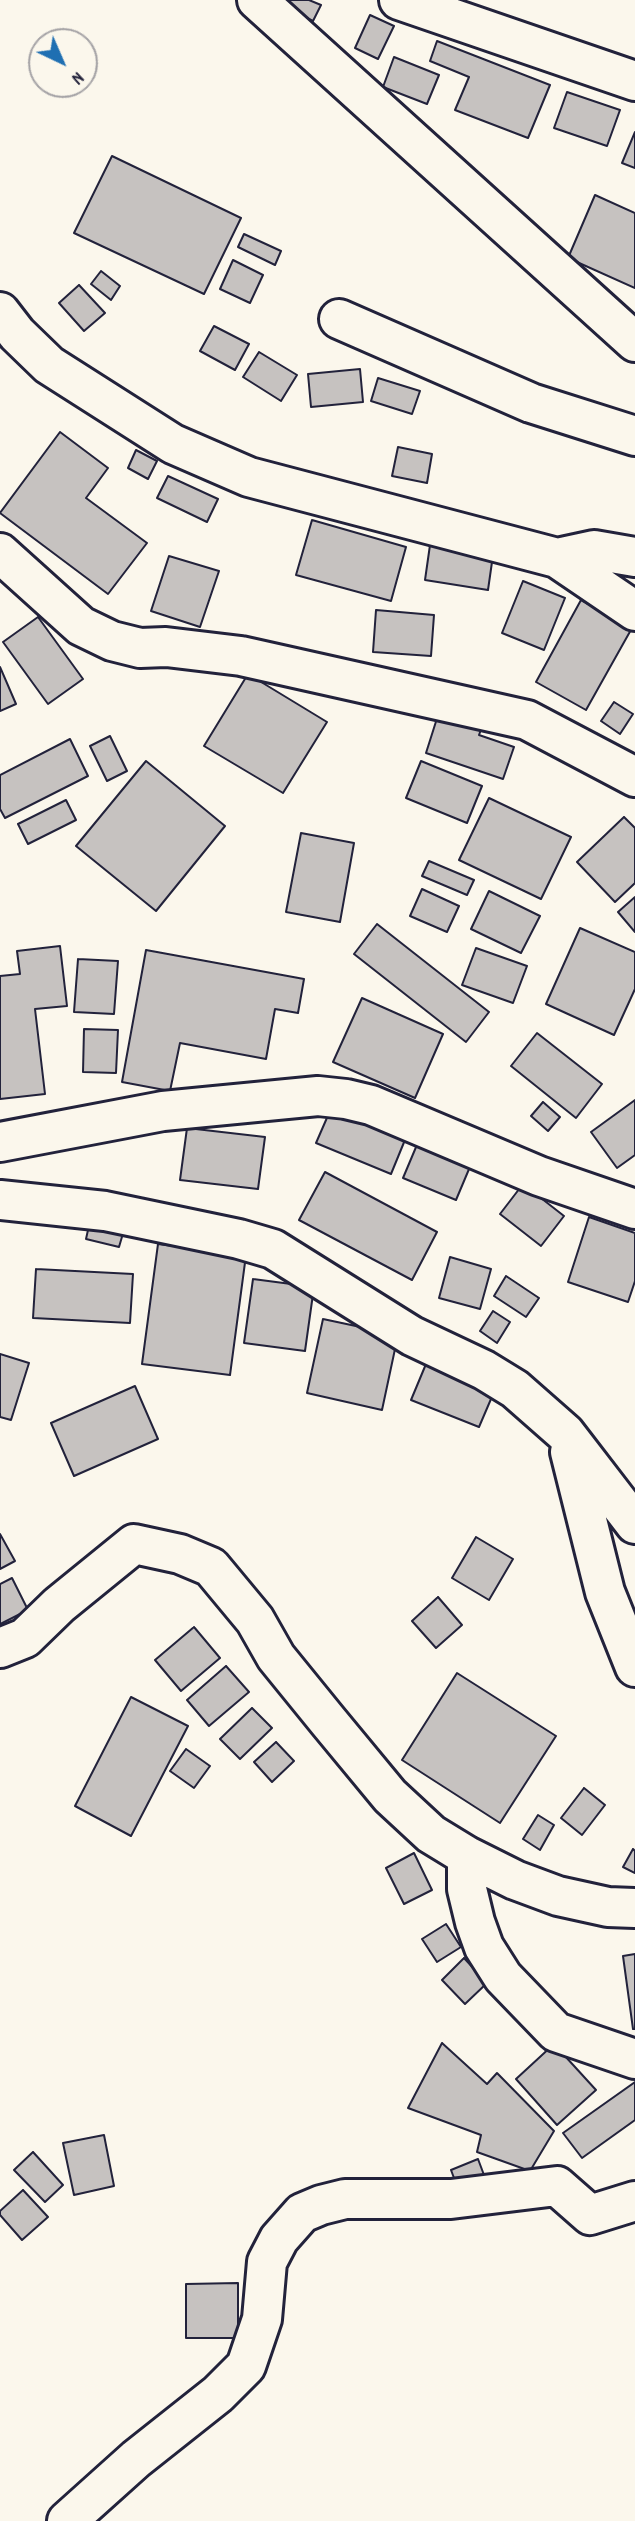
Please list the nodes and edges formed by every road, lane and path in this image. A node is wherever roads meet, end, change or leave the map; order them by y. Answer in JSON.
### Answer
{"nodes":[{"id":1,"x":257,"y":0,"type":"edge"},
{"id":2,"x":399,"y":0,"type":"edge"},
{"id":3,"x":635,"y":81,"type":"edge"},
{"id":4,"x":0,"y":312,"type":"edge"},
{"id":5,"x":339,"y":319,"type":"dead end"},
{"id":6,"x":635,"y":342,"type":"edge"},
{"id":7,"x":635,"y":436,"type":"edge"},
{"id":8,"x":0,"y":553,"type":"edge"},
{"id":9,"x":635,"y":557,"type":"edge"},
{"id":10,"x":557,"y":558,"type":"junction"},
{"id":11,"x":635,"y":611,"type":"edge"},
{"id":12,"x":635,"y":776,"type":"edge"},
{"id":13,"x":0,"y":1142,"type":"edge"},
{"id":14,"x":0,"y":1200,"type":"edge"},
{"id":15,"x":635,"y":1209,"type":"edge"},
{"id":16,"x":565,"y":1433,"type":"junction"},
{"id":17,"x":635,"y":1524,"type":"edge"},
{"id":18,"x":0,"y":1648,"type":"edge"},
{"id":19,"x":635,"y":1667,"type":"edge"},
{"id":20,"x":467,"y":1856,"type":"junction"},
{"id":21,"x":635,"y":1908,"type":"edge"},
{"id":22,"x":635,"y":2059,"type":"edge"},
{"id":23,"x":635,"y":2201,"type":"edge"},
{"id":24,"x":67,"y":2521,"type":"edge"}],
"edges":[{"from":1,"to":6,"type":"street"},
{"from":2,"to":3,"type":"street"},
{"from":4,"to":10,"type":"street"},
{"from":5,"to":7,"type":"street"},
{"from":8,"to":12,"type":"street"},
{"from":9,"to":10,"type":"street"},
{"from":10,"to":11,"type":"street"},
{"from":13,"to":15,"type":"street"},
{"from":14,"to":16,"type":"street"},
{"from":16,"to":17,"type":"street"},
{"from":16,"to":19,"type":"street"},
{"from":18,"to":20,"type":"street"},
{"from":20,"to":21,"type":"street"},
{"from":20,"to":22,"type":"street"},
{"from":23,"to":24,"type":"street"}]}
